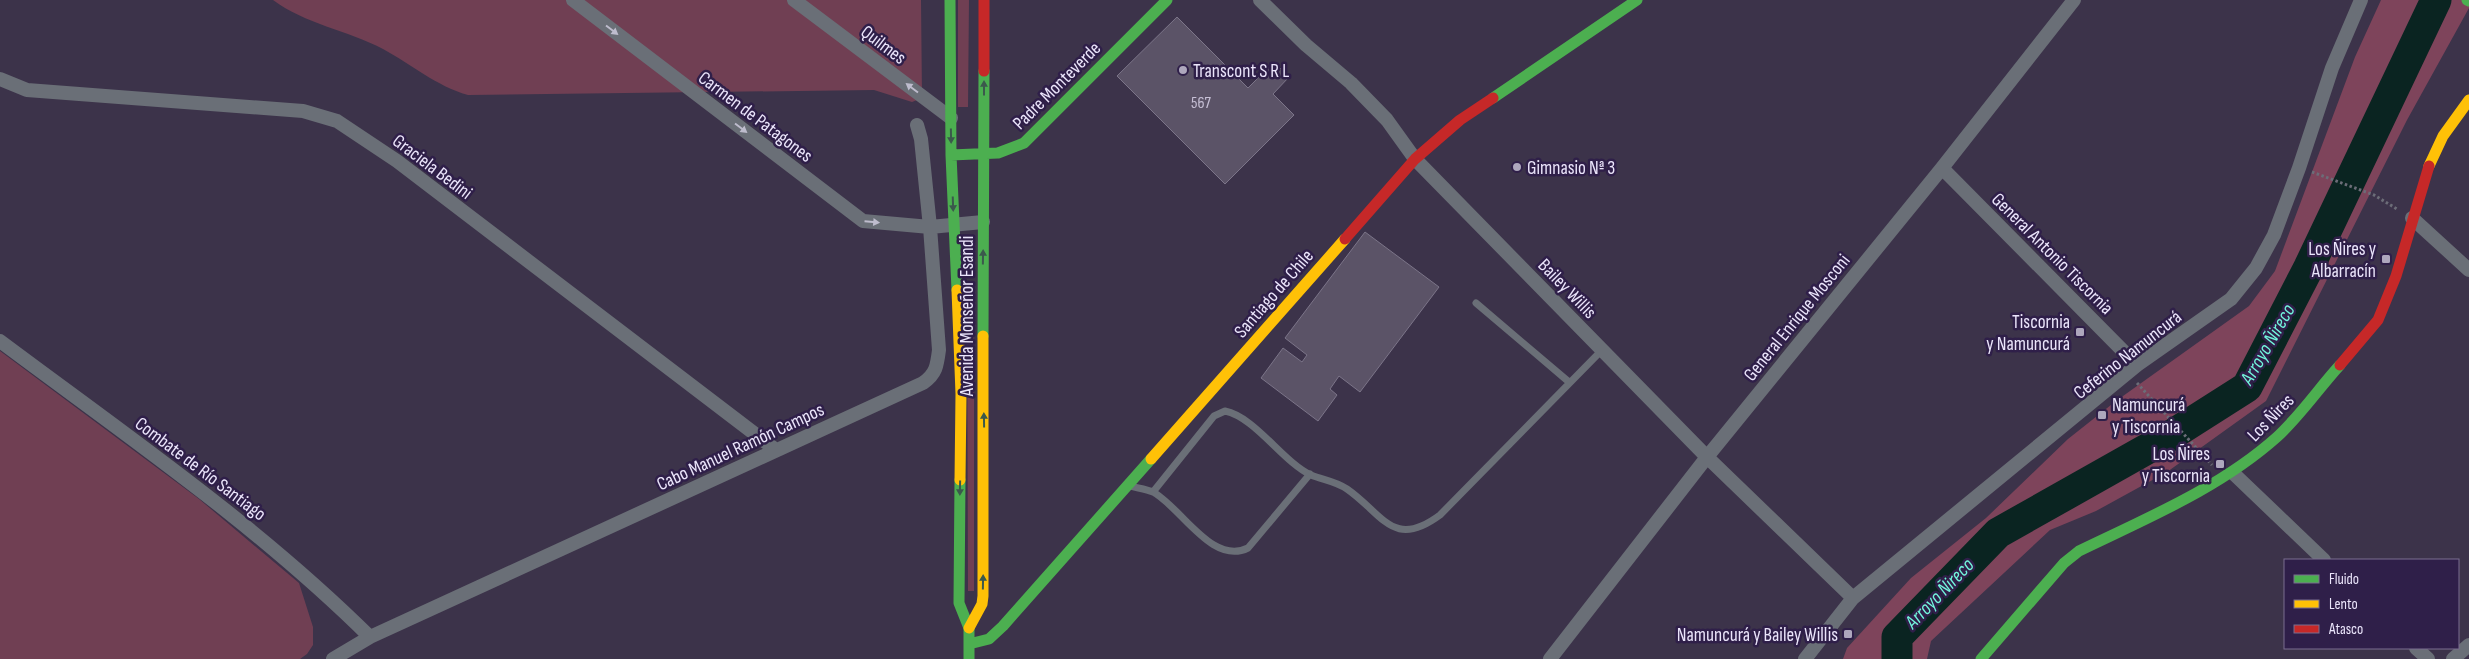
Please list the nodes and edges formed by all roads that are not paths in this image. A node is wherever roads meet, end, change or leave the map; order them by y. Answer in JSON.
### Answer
{"nodes":[{"id":1,"x":573,"y":0,"type":"edge"},
{"id":2,"x":794,"y":0,"type":"edge"},
{"id":3,"x":950,"y":0,"type":"edge"},
{"id":4,"x":984,"y":0,"type":"edge"},
{"id":5,"x":1167,"y":0,"type":"edge"},
{"id":6,"x":1260,"y":0,"type":"edge"},
{"id":7,"x":1637,"y":0,"type":"edge"},
{"id":8,"x":2074,"y":0,"type":"edge"},
{"id":9,"x":2360,"y":0,"type":"edge"},
{"id":10,"x":0,"y":79,"type":"edge"},
{"id":11,"x":2469,"y":100,"type":"edge"},
{"id":12,"x":951,"y":118,"type":"junction"},
{"id":13,"x":917,"y":125,"type":"dead end"},
{"id":14,"x":984,"y":154,"type":"junction"},
{"id":15,"x":951,"y":155,"type":"junction"},
{"id":16,"x":1415,"y":159,"type":"junction"},
{"id":17,"x":1942,"y":168,"type":"junction"},
{"id":18,"x":2412,"y":218,"type":"junction"},
{"id":19,"x":983,"y":222,"type":"junction"},
{"id":20,"x":954,"y":225,"type":"junction"},
{"id":21,"x":930,"y":227,"type":"junction"},
{"id":22,"x":2469,"y":270,"type":"edge"},
{"id":23,"x":1476,"y":303,"type":"dead end"},
{"id":24,"x":0,"y":340,"type":"edge"},
{"id":25,"x":1602,"y":350,"type":"junction"},
{"id":26,"x":2137,"y":365,"type":"junction"},
{"id":27,"x":1569,"y":382,"type":"junction"},
{"id":28,"x":776,"y":450,"type":"junction"},
{"id":29,"x":1707,"y":457,"type":"junction"},
{"id":30,"x":2233,"y":473,"type":"junction"},
{"id":31,"x":1310,"y":474,"type":"junction"},
{"id":32,"x":1128,"y":485,"type":"junction"},
{"id":33,"x":1153,"y":492,"type":"junction"},
{"id":34,"x":2323,"y":559,"type":"edge"},
{"id":35,"x":1853,"y":598,"type":"junction"},
{"id":36,"x":969,"y":628,"type":"junction"},
{"id":37,"x":370,"y":637,"type":"junction"},
{"id":38,"x":969,"y":644,"type":"junction"},
{"id":39,"x":2469,"y":646,"type":"edge"},
{"id":40,"x":2417,"y":649,"type":"edge"},
{"id":41,"x":333,"y":659,"type":"edge"},
{"id":42,"x":969,"y":659,"type":"edge"},
{"id":43,"x":1550,"y":659,"type":"edge"},
{"id":44,"x":1805,"y":659,"type":"edge"},
{"id":45,"x":1981,"y":659,"type":"edge"},
{"id":46,"x":2428,"y":659,"type":"edge"},
{"id":47,"x":2454,"y":659,"type":"edge"}],
"edges":[{"from":1,"to":21,"type":"street","name":"Carmen de Patagones","one_way":true},
{"from":12,"to":2,"type":"street","name":"Quilmes","one_way":true},
{"from":3,"to":12,"type":"street","name":"Avenida Monseñor Esandi"},
{"from":14,"to":4,"type":"street","name":"Avenida Monseñor Esandi","one_way":true},
{"from":5,"to":14,"type":"street","name":"Padre Monteverde"},
{"from":6,"to":16,"type":"street","name":"Bailey Willis"},
{"from":7,"to":16,"type":"street","name":"Santiago de Chile"},
{"from":8,"to":17,"type":"street","name":"General Enrique Mosconi"},
{"from":9,"to":26,"type":"street","name":"Ceferino Namuncurá"},
{"from":10,"to":28,"type":"street","name":"Graciela Bedini"},
{"from":11,"to":18,"type":"street","name":"Los Ñires"},
{"from":12,"to":15,"type":"street","name":"Avenida Monseñor Esandi","one_way":true},
{"from":13,"to":21,"type":"street","name":"Cabo Manuel Ramón Campos"},
{"from":14,"to":15,"type":"street","name":"Padre Monteverde"},
{"from":14,"to":19,"type":"street","name":"Avenida Monseñor Esandi"},
{"from":15,"to":20,"type":"street","name":"Avenida Monseñor Esandi","one_way":true},
{"from":16,"to":25,"type":"street","name":"Bailey Willis"},
{"from":16,"to":32,"type":"street","name":"Santiago de Chile"},
{"from":17,"to":26,"type":"street","name":"General Antonio Tiscornia"},
{"from":17,"to":29,"type":"street","name":"General Enrique Mosconi"},
{"from":18,"to":22,"type":"street"},
{"from":18,"to":30,"type":"street","name":"Los Ñires"},
{"from":19,"to":20,"type":"street","name":"Carmen de Patagones"},
{"from":36,"to":19,"type":"street","name":"Avenida Monseñor Esandi","one_way":true},
{"from":20,"to":21,"type":"street","name":"Carmen de Patagones"},
{"from":20,"to":36,"type":"street","name":"Avenida Monseñor Esandi","one_way":true},
{"from":21,"to":28,"type":"street","name":"Cabo Manuel Ramón Campos"},
{"from":23,"to":27,"type":"lane"},
{"from":24,"to":37,"type":"street","name":"Combate de Río Santiago"},
{"from":25,"to":27,"type":"lane"},
{"from":25,"to":29,"type":"street","name":"Bailey Willis"},
{"from":26,"to":35,"type":"street","name":"Ceferino Namuncurá"},
{"from":27,"to":31,"type":"lane"},
{"from":28,"to":37,"type":"street","name":"Cabo Manuel Ramón Campos"},
{"from":29,"to":35,"type":"street","name":"Bailey Willis"},
{"from":29,"to":43,"type":"street","name":"General Enrique Mosconi"},
{"from":30,"to":34,"type":"street"},
{"from":30,"to":45,"type":"street","name":"Los Ñires"},
{"from":31,"to":33,"type":"lane"},
{"from":31,"to":33,"type":"lane"},
{"from":32,"to":33,"type":"lane"},
{"from":32,"to":38,"type":"street","name":"Santiago de Chile"},
{"from":35,"to":44,"type":"street","name":"Ceferino Namuncurá"},
{"from":36,"to":38,"type":"street","name":"Avenida Monseñor Esandi"},
{"from":37,"to":41,"type":"street","name":"Cabo Manuel Ramón Campos"},
{"from":38,"to":42,"type":"street","name":"Avenida Monseñor Esandi"},
{"from":39,"to":47,"type":"street"},
{"from":40,"to":46,"type":"street"}]}
